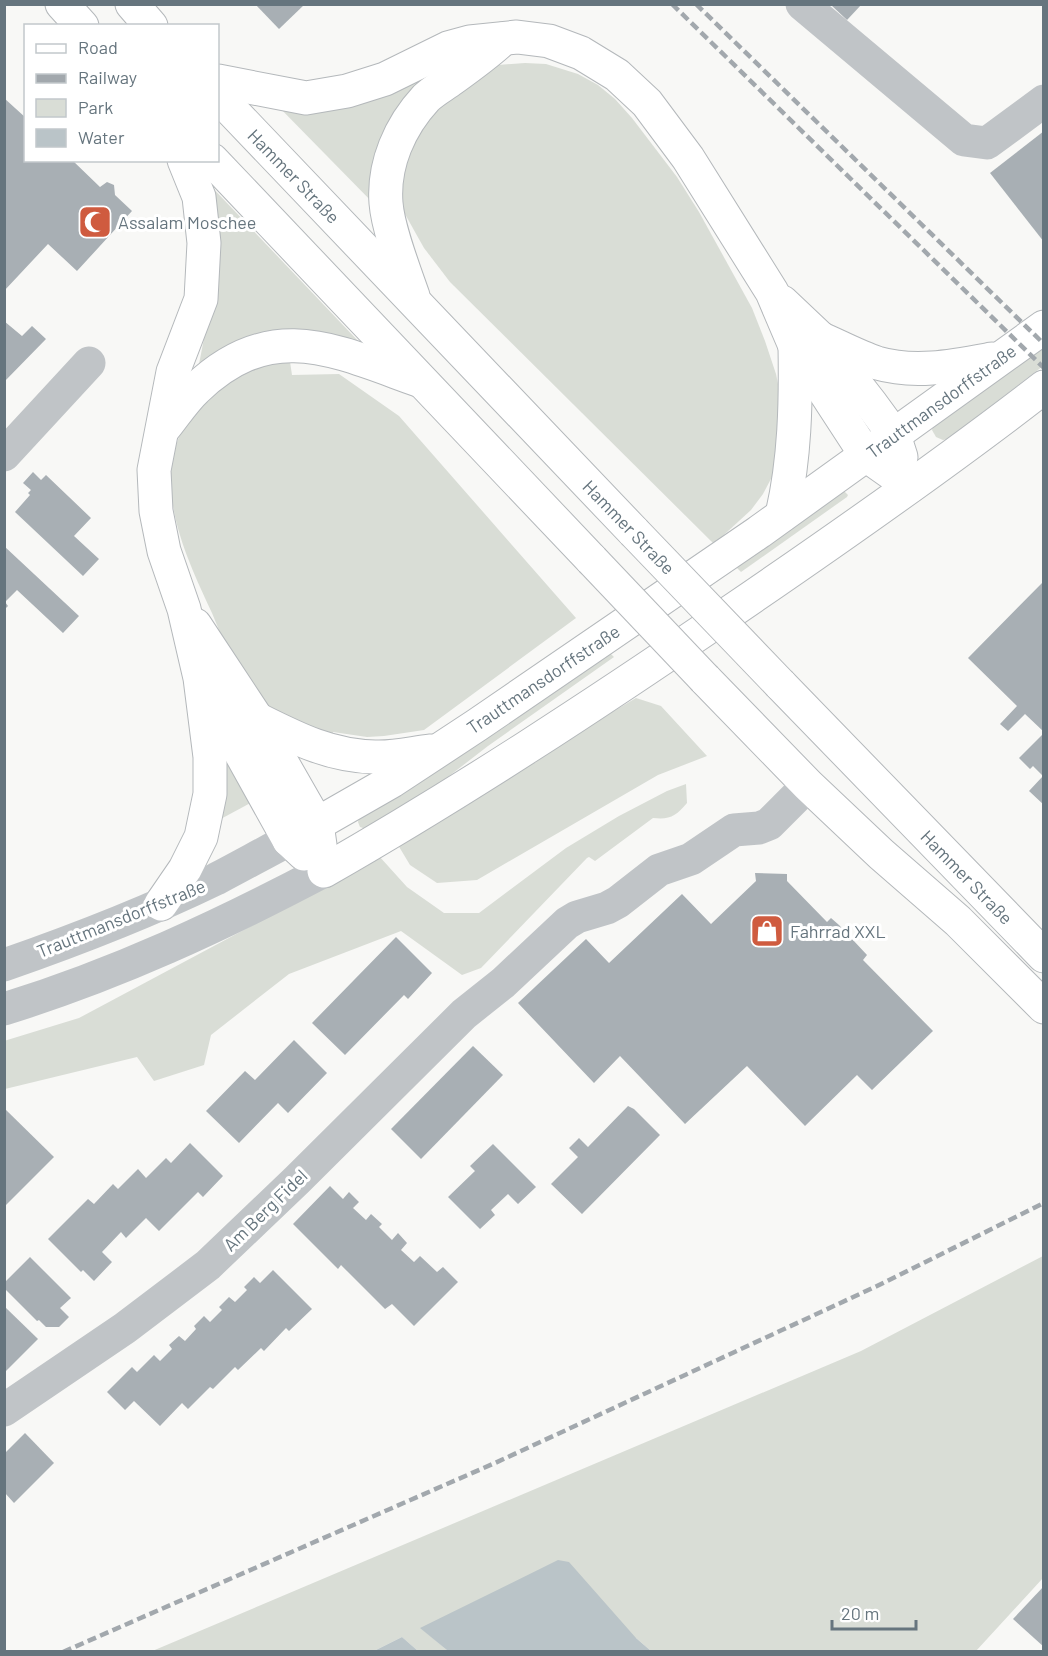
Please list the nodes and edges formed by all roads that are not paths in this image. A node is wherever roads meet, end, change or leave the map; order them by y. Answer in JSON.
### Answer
{"nodes":[{"id":1,"x":62,"y":4,"type":"edge"},
{"id":2,"x":132,"y":4,"type":"edge"},
{"id":3,"x":802,"y":4,"type":"edge"},
{"id":4,"x":80,"y":24,"type":"edge"},
{"id":5,"x":149,"y":24,"type":"edge"},
{"id":6,"x":503,"y":39,"type":"junction"},
{"id":7,"x":219,"y":81,"type":"edge"},
{"id":8,"x":219,"y":97,"type":"edge"},
{"id":9,"x":1044,"y":101,"type":"edge"},
{"id":10,"x":185,"y":162,"type":"edge"},
{"id":11,"x":214,"y":162,"type":"edge"},
{"id":12,"x":415,"y":303,"type":"junction"},
{"id":13,"x":1044,"y":327,"type":"edge"},
{"id":14,"x":807,"y":342,"type":"junction"},
{"id":15,"x":1003,"y":357,"type":"junction"},
{"id":16,"x":89,"y":363,"type":"dead end"},
{"id":17,"x":423,"y":382,"type":"junction"},
{"id":18,"x":1044,"y":387,"type":"edge"},
{"id":19,"x":159,"y":435,"type":"junction"},
{"id":20,"x":894,"y":435,"type":"junction"},
{"id":21,"x":4,"y":455,"type":"edge"},
{"id":22,"x":866,"y":455,"type":"junction"},
{"id":23,"x":910,"y":486,"type":"junction"},
{"id":24,"x":782,"y":515,"type":"junction"},
{"id":25,"x":184,"y":609,"type":"junction"},
{"id":26,"x":200,"y":678,"type":"junction"},
{"id":27,"x":257,"y":720,"type":"junction"},
{"id":28,"x":438,"y":750,"type":"junction"},
{"id":29,"x":808,"y":786,"type":"junction"},
{"id":30,"x":317,"y":824,"type":"junction"},
{"id":31,"x":288,"y":840,"type":"junction"},
{"id":32,"x":324,"y":871,"type":"junction"},
{"id":33,"x":161,"y":904,"type":"junction"},
{"id":34,"x":1044,"y":956,"type":"edge"},
{"id":35,"x":4,"y":965,"type":"edge"},
{"id":36,"x":1044,"y":1007,"type":"edge"},
{"id":37,"x":4,"y":1009,"type":"edge"},
{"id":38,"x":4,"y":1410,"type":"edge"}],
"edges":[{"from":1,"to":4,"type":"main road"},
{"from":2,"to":5,"type":"main road"},
{"from":3,"to":9,"type":"street"},
{"from":6,"to":7,"type":"main road"},
{"from":6,"to":12,"type":"main road"},
{"from":6,"to":14,"type":"main road"},
{"from":8,"to":12,"type":"main road","name":"Hammer Straße"},
{"from":10,"to":19,"type":"main road"},
{"from":11,"to":17,"type":"main road","name":"Hammer Straße"},
{"from":12,"to":34,"type":"main road","name":"Hammer Straße","bridge":true},
{"from":13,"to":15,"type":"main road","name":"Trauttmansdorffstraße"},
{"from":14,"to":15,"type":"main road"},
{"from":14,"to":20,"type":"main road"},
{"from":14,"to":22,"type":"main road"},
{"from":14,"to":24,"type":"main road"},
{"from":15,"to":20,"type":"main road","name":"Trauttmansdorffstraße"},
{"from":16,"to":21,"type":"street"},
{"from":17,"to":19,"type":"main road"},
{"from":17,"to":29,"type":"main road","name":"Hammer Straße","bridge":true},
{"from":18,"to":23,"type":"main road"},
{"from":19,"to":25,"type":"main road"},
{"from":20,"to":22,"type":"main road","name":"Trauttmansdorffstraße"},
{"from":20,"to":23,"type":"main road"},
{"from":22,"to":23,"type":"main road"},
{"from":22,"to":24,"type":"main road","name":"Trauttmansdorffstraße"},
{"from":23,"to":32,"type":"main road"},
{"from":24,"to":28,"type":"main road","name":"Trauttmansdorffstraße"},
{"from":25,"to":26,"type":"main road"},
{"from":25,"to":27,"type":"main road"},
{"from":26,"to":31,"type":"main road"},
{"from":26,"to":33,"type":"main road"},
{"from":27,"to":28,"type":"main road"},
{"from":27,"to":30,"type":"main road"},
{"from":28,"to":30,"type":"main road","name":"Trauttmansdorffstraße"},
{"from":29,"to":36,"type":"main road","name":"Hammer Straße"},
{"from":29,"to":38,"type":"street","name":"Am Berg Fidel"},
{"from":30,"to":31,"type":"main road","name":"Trauttmansdorffstraße"},
{"from":30,"to":32,"type":"main road"},
{"from":31,"to":32,"type":"main road"},
{"from":31,"to":33,"type":"street","name":"Trauttmansdorffstraße"},
{"from":32,"to":37,"type":"street"},
{"from":33,"to":35,"type":"street","name":"Trauttmansdorffstraße"}]}
